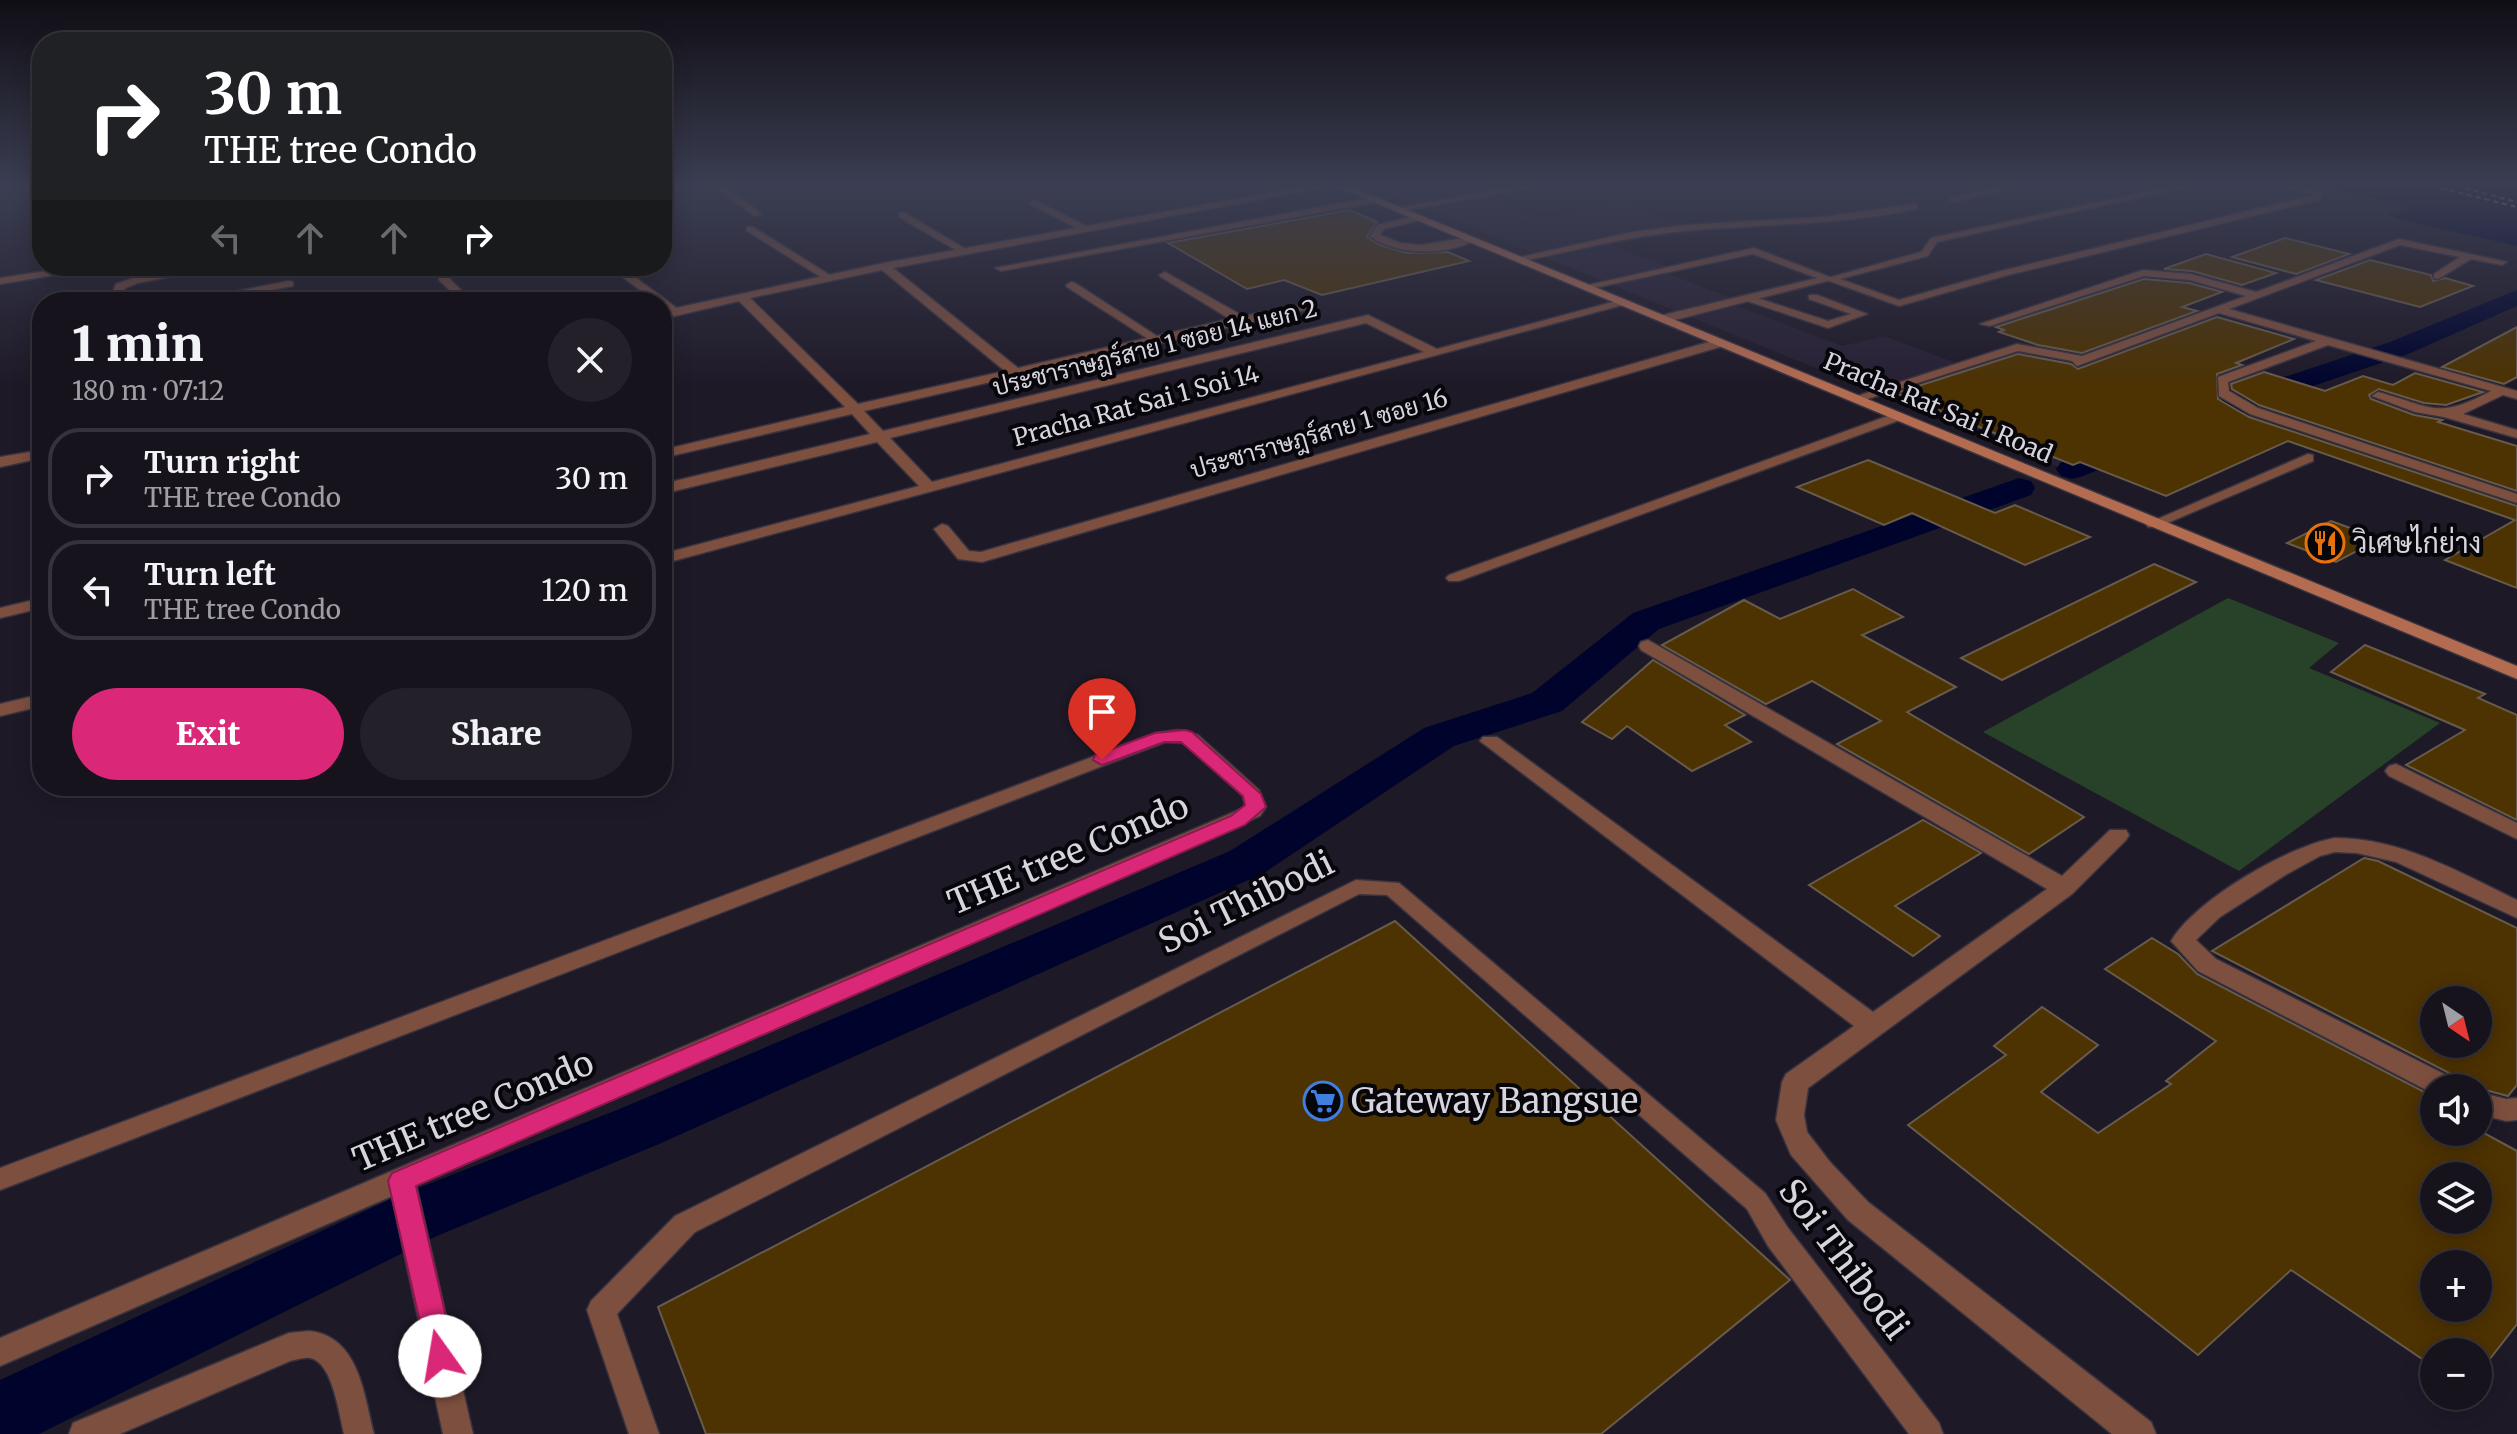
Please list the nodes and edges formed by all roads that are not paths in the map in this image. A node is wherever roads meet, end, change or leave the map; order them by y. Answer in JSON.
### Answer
{"nodes":[{"id":1,"x":789,"y":253,"type":"edge"},
{"id":2,"x":954,"y":253,"type":"edge"},
{"id":3,"x":1084,"y":253,"type":"edge"},
{"id":4,"x":1503,"y":253,"type":"edge"},
{"id":5,"x":1547,"y":253,"type":"edge"},
{"id":6,"x":1745,"y":253,"type":"edge"},
{"id":7,"x":1759,"y":253,"type":"edge"},
{"id":8,"x":1926,"y":253,"type":"edge"},
{"id":9,"x":2088,"y":253,"type":"edge"},
{"id":10,"x":2371,"y":253,"type":"edge"},
{"id":11,"x":2459,"y":253,"type":"edge"},
{"id":12,"x":2470,"y":255,"type":"junction"},
{"id":13,"x":1518,"y":259,"type":"junction"},
{"id":14,"x":2502,"y":262,"type":"dead end"},
{"id":15,"x":884,"y":266,"type":"junction"},
{"id":16,"x":1001,"y":268,"type":"dead end"},
{"id":17,"x":1165,"y":275,"type":"dead end"},
{"id":18,"x":34,"y":276,"type":"edge"},
{"id":19,"x":160,"y":276,"type":"edge"},
{"id":20,"x":627,"y":276,"type":"edge"},
{"id":21,"x":2438,"y":276,"type":"dead end"},
{"id":22,"x":828,"y":277,"type":"junction"},
{"id":23,"x":443,"y":278,"type":"dead end"},
{"id":24,"x":1829,"y":279,"type":"junction"},
{"id":25,"x":2,"y":282,"type":"edge"},
{"id":26,"x":289,"y":284,"type":"dead end"},
{"id":27,"x":1071,"y":285,"type":"dead end"},
{"id":28,"x":1585,"y":287,"type":"junction"},
{"id":29,"x":118,"y":292,"type":"edge"},
{"id":30,"x":244,"y":292,"type":"edge"},
{"id":31,"x":458,"y":292,"type":"edge"},
{"id":32,"x":649,"y":292,"type":"edge"},
{"id":33,"x":2259,"y":296,"type":"junction"},
{"id":34,"x":742,"y":297,"type":"junction"},
{"id":35,"x":1813,"y":297,"type":"dead end"},
{"id":36,"x":1748,"y":298,"type":"junction"},
{"id":37,"x":1624,"y":303,"type":"junction"},
{"id":38,"x":672,"y":308,"type":"edge"},
{"id":39,"x":1303,"y":309,"type":"dead end"},
{"id":40,"x":2219,"y":310,"type":"junction"},
{"id":41,"x":677,"y":312,"type":"junction"},
{"id":42,"x":672,"y":313,"type":"edge"},
{"id":43,"x":1663,"y":319,"type":"junction"},
{"id":44,"x":1241,"y":320,"type":"junction"},
{"id":45,"x":1986,"y":324,"type":"dead end"},
{"id":46,"x":1157,"y":340,"type":"junction"},
{"id":47,"x":2327,"y":341,"type":"junction"},
{"id":48,"x":1719,"y":343,"type":"junction"},
{"id":49,"x":1435,"y":353,"type":"junction"},
{"id":50,"x":1015,"y":372,"type":"junction"},
{"id":51,"x":2502,"y":391,"type":"junction"},
{"id":52,"x":2517,"y":395,"type":"edge"},
{"id":53,"x":2378,"y":396,"type":"dead end"},
{"id":54,"x":1854,"y":399,"type":"junction"},
{"id":55,"x":854,"y":409,"type":"junction"},
{"id":56,"x":2446,"y":413,"type":"junction"},
{"id":57,"x":1896,"y":417,"type":"junction"},
{"id":58,"x":2517,"y":434,"type":"edge"},
{"id":59,"x":880,"y":437,"type":"junction"},
{"id":60,"x":672,"y":452,"type":"edge"},
{"id":61,"x":32,"y":456,"type":"edge"},
{"id":62,"x":2308,"y":458,"type":"dead end"},
{"id":63,"x":0,"y":462,"type":"edge"},
{"id":64,"x":672,"y":487,"type":"edge"},
{"id":65,"x":929,"y":488,"type":"junction"},
{"id":66,"x":2517,"y":499,"type":"edge"},
{"id":67,"x":2153,"y":524,"type":"junction"},
{"id":68,"x":942,"y":529,"type":"dead end"},
{"id":69,"x":672,"y":556,"type":"edge"},
{"id":70,"x":1454,"y":578,"type":"dead end"},
{"id":71,"x":32,"y":605,"type":"edge"},
{"id":72,"x":0,"y":613,"type":"edge"},
{"id":73,"x":1648,"y":646,"type":"dead end"},
{"id":74,"x":2517,"y":673,"type":"edge"},
{"id":75,"x":32,"y":702,"type":"edge"},
{"id":76,"x":0,"y":710,"type":"edge"},
{"id":77,"x":1490,"y":741,"type":"dead end"},
{"id":78,"x":2396,"y":771,"type":"dead end"},
{"id":79,"x":2517,"y":832,"type":"edge"},
{"id":80,"x":2118,"y":835,"type":"dead end"},
{"id":81,"x":2064,"y":888,"type":"junction"},
{"id":82,"x":2517,"y":910,"type":"edge"},
{"id":83,"x":1873,"y":1026,"type":"junction"},
{"id":84,"x":2420,"y":1075,"type":"edge"},
{"id":85,"x":2492,"y":1106,"type":"edge"},
{"id":86,"x":2517,"y":1109,"type":"edge"},
{"id":87,"x":0,"y":1179,"type":"edge"},
{"id":88,"x":405,"y":1193,"type":"junction"},
{"id":89,"x":0,"y":1352,"type":"edge"},
{"id":90,"x":84,"y":1434,"type":"edge"},
{"id":91,"x":359,"y":1434,"type":"edge"},
{"id":92,"x":458,"y":1434,"type":"edge"},
{"id":93,"x":644,"y":1434,"type":"edge"},
{"id":94,"x":1928,"y":1434,"type":"edge"},
{"id":95,"x":2139,"y":1434,"type":"edge"}],
"edges":[{"from":1,"to":22,"type":"lane"},
{"from":2,"to":15,"type":"street"},
{"from":3,"to":16,"type":"street"},
{"from":4,"to":13,"type":"main road","name":"Pracha Rat Sai 1 Road"},
{"from":5,"to":13,"type":"street"},
{"from":6,"to":28,"type":"street"},
{"from":7,"to":24,"type":"street"},
{"from":8,"to":24,"type":"lane"},
{"from":9,"to":24,"type":"lane"},
{"from":10,"to":33,"type":"lane"},
{"from":11,"to":12,"type":"lane"},
{"from":12,"to":14,"type":"lane"},
{"from":12,"to":21,"type":"lane"},
{"from":13,"to":28,"type":"main road","name":"Pracha Rat Sai 1 Road"},
{"from":15,"to":22,"type":"street"},
{"from":15,"to":50,"type":"street"},
{"from":17,"to":44,"type":"street"},
{"from":18,"to":25,"type":"street"},
{"from":19,"to":29,"type":"street"},
{"from":20,"to":32,"type":"lane"},
{"from":22,"to":34,"type":"street"},
{"from":23,"to":31,"type":"lane"},
{"from":24,"to":36,"type":"street"},
{"from":26,"to":30,"type":"street"},
{"from":27,"to":46,"type":"lane"},
{"from":28,"to":37,"type":"main road","name":"Pracha Rat Sai 1 Road"},
{"from":33,"to":40,"type":"lane"},
{"from":33,"to":45,"type":"lane"},
{"from":34,"to":41,"type":"street"},
{"from":34,"to":55,"type":"street"},
{"from":35,"to":36,"type":"lane"},
{"from":36,"to":43,"type":"street"},
{"from":37,"to":43,"type":"main road","name":"Pracha Rat Sai 1 Road"},
{"from":37,"to":49,"type":"street","name":"Pracha Rat Sai 1 Soi 14"},
{"from":38,"to":41,"type":"lane"},
{"from":39,"to":44,"type":"street"},
{"from":40,"to":47,"type":"lane"},
{"from":40,"to":54,"type":"lane"},
{"from":41,"to":42,"type":"street"},
{"from":43,"to":48,"type":"main road","name":"Pracha Rat Sai 1 Road"},
{"from":44,"to":46,"type":"street"},
{"from":46,"to":50,"type":"street"},
{"from":47,"to":51,"type":"lane"},
{"from":47,"to":66,"type":"lane"},
{"from":48,"to":54,"type":"main road","name":"Pracha Rat Sai 1 Road"},
{"from":48,"to":68,"type":"street","name":"ประชาราษฎร์สาย 1 ซอย 16"},
{"from":49,"to":59,"type":"street","name":"ประชาราษฎร์สาย 1 ซอย 14 แยก 2"},
{"from":49,"to":65,"type":"street","name":"Pracha Rat Sai 1 Soi 14"},
{"from":50,"to":55,"type":"street"},
{"from":51,"to":52,"type":"lane"},
{"from":51,"to":56,"type":"lane"},
{"from":53,"to":56,"type":"lane"},
{"from":54,"to":57,"type":"main road","name":"Pracha Rat Sai 1 Road"},
{"from":55,"to":59,"type":"street"},
{"from":55,"to":60,"type":"street"},
{"from":56,"to":58,"type":"lane"},
{"from":57,"to":67,"type":"main road","name":"Pracha Rat Sai 1 Road"},
{"from":57,"to":70,"type":"lane"},
{"from":59,"to":64,"type":"street","name":"ประชาราษฎร์สาย 1 ซอย 14 แยก 2"},
{"from":59,"to":65,"type":"street"},
{"from":61,"to":63,"type":"street"},
{"from":62,"to":67,"type":"lane"},
{"from":65,"to":69,"type":"street","name":"Pracha Rat Sai 1 Soi 14"},
{"from":67,"to":74,"type":"main road","name":"Pracha Rat Sai 1 Road"},
{"from":71,"to":72,"type":"street"},
{"from":73,"to":81,"type":"street"},
{"from":75,"to":76,"type":"street"},
{"from":77,"to":83,"type":"street"},
{"from":78,"to":79,"type":"street"},
{"from":80,"to":81,"type":"street","name":"Soi Thibodi"},
{"from":81,"to":83,"type":"street","name":"Soi Thibodi"},
{"from":82,"to":84,"type":"street"},
{"from":83,"to":95,"type":"street","name":"Soi Thibodi"},
{"from":85,"to":86,"type":"street"},
{"from":87,"to":88,"type":"lane","name":"THE tree Condo"},
{"from":88,"to":89,"type":"lane","name":"THE tree Condo"},
{"from":88,"to":92,"type":"lane"},
{"from":90,"to":91,"type":"lane"},
{"from":93,"to":94,"type":"lane","name":"Soi Thibodi"}]}
